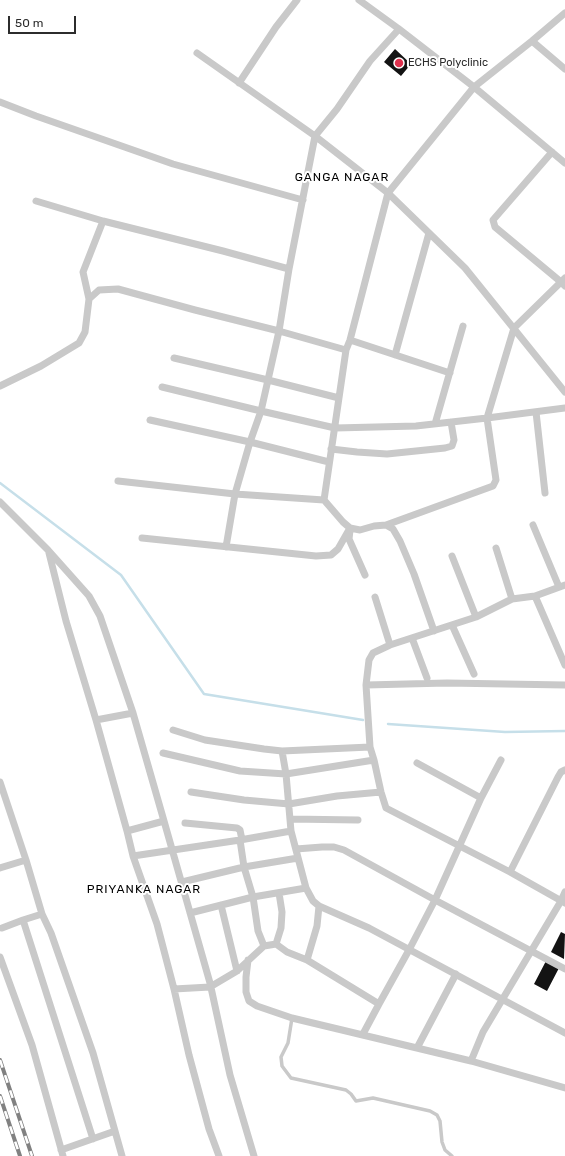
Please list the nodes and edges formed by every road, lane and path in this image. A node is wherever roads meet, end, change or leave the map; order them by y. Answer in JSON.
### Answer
{"nodes":[{"id":1,"x":297,"y":0,"type":"edge"},
{"id":2,"x":359,"y":0,"type":"edge"},
{"id":3,"x":565,"y":13,"type":"edge"},
{"id":4,"x":398,"y":29,"type":"junction"},
{"id":5,"x":532,"y":41,"type":"junction"},
{"id":6,"x":197,"y":53,"type":"dead end"},
{"id":7,"x":565,"y":69,"type":"edge"},
{"id":8,"x":239,"y":83,"type":"junction"},
{"id":9,"x":474,"y":87,"type":"junction"},
{"id":10,"x":0,"y":102,"type":"edge"},
{"id":11,"x":315,"y":136,"type":"junction"},
{"id":12,"x":552,"y":152,"type":"junction"},
{"id":13,"x":565,"y":163,"type":"edge"},
{"id":14,"x":388,"y":193,"type":"junction"},
{"id":15,"x":302,"y":200,"type":"junction"},
{"id":16,"x":36,"y":201,"type":"dead end"},
{"id":17,"x":103,"y":221,"type":"junction"},
{"id":18,"x":429,"y":233,"type":"junction"},
{"id":19,"x":288,"y":270,"type":"junction"},
{"id":20,"x":564,"y":282,"type":"edge"},
{"id":21,"x":88,"y":300,"type":"junction"},
{"id":22,"x":464,"y":326,"type":"dead end"},
{"id":23,"x":514,"y":328,"type":"junction"},
{"id":24,"x":279,"y":331,"type":"junction"},
{"id":25,"x":350,"y":340,"type":"junction"},
{"id":26,"x":346,"y":350,"type":"junction"},
{"id":27,"x":395,"y":355,"type":"junction"},
{"id":28,"x":174,"y":358,"type":"dead end"},
{"id":29,"x":450,"y":373,"type":"junction"},
{"id":30,"x":268,"y":380,"type":"junction"},
{"id":31,"x":0,"y":386,"type":"edge"},
{"id":32,"x":162,"y":387,"type":"dead end"},
{"id":33,"x":565,"y":392,"type":"edge"},
{"id":34,"x":339,"y":398,"type":"junction"},
{"id":35,"x":565,"y":408,"type":"edge"},
{"id":36,"x":261,"y":411,"type":"junction"},
{"id":37,"x":536,"y":412,"type":"junction"},
{"id":38,"x":487,"y":418,"type":"junction"},
{"id":39,"x":150,"y":420,"type":"dead end"},
{"id":40,"x":451,"y":422,"type":"junction"},
{"id":41,"x":435,"y":424,"type":"junction"},
{"id":42,"x":335,"y":428,"type":"junction"},
{"id":43,"x":250,"y":442,"type":"junction"},
{"id":44,"x":332,"y":450,"type":"junction"},
{"id":45,"x":329,"y":462,"type":"junction"},
{"id":46,"x":118,"y":480,"type":"dead end"},
{"id":47,"x":545,"y":493,"type":"dead end"},
{"id":48,"x":235,"y":494,"type":"junction"},
{"id":49,"x":324,"y":500,"type":"junction"},
{"id":50,"x":0,"y":502,"type":"edge"},
{"id":51,"x":386,"y":525,"type":"junction"},
{"id":52,"x":533,"y":525,"type":"dead end"},
{"id":53,"x":350,"y":528,"type":"junction"},
{"id":54,"x":142,"y":538,"type":"dead end"},
{"id":55,"x":226,"y":547,"type":"junction"},
{"id":56,"x":496,"y":548,"type":"dead end"},
{"id":57,"x":48,"y":550,"type":"junction"},
{"id":58,"x":452,"y":556,"type":"dead end"},
{"id":59,"x":365,"y":575,"type":"dead end"},
{"id":60,"x":562,"y":586,"type":"edge"},
{"id":61,"x":535,"y":596,"type":"junction"},
{"id":62,"x":375,"y":597,"type":"dead end"},
{"id":63,"x":512,"y":599,"type":"junction"},
{"id":64,"x":476,"y":617,"type":"junction"},
{"id":65,"x":452,"y":625,"type":"junction"},
{"id":66,"x":434,"y":631,"type":"junction"},
{"id":67,"x":412,"y":638,"type":"junction"},
{"id":68,"x":390,"y":645,"type":"junction"},
{"id":69,"x":565,"y":665,"type":"edge"},
{"id":70,"x":474,"y":674,"type":"dead end"},
{"id":71,"x":427,"y":678,"type":"dead end"},
{"id":72,"x":366,"y":685,"type":"junction"},
{"id":73,"x":565,"y":685,"type":"edge"},
{"id":74,"x":133,"y":713,"type":"junction"},
{"id":75,"x":96,"y":720,"type":"junction"},
{"id":76,"x":173,"y":730,"type":"dead end"},
{"id":77,"x":370,"y":747,"type":"junction"},
{"id":78,"x":282,"y":751,"type":"junction"},
{"id":79,"x":163,"y":753,"type":"dead end"},
{"id":80,"x":374,"y":760,"type":"junction"},
{"id":81,"x":501,"y":760,"type":"dead end"},
{"id":82,"x":417,"y":763,"type":"dead end"},
{"id":83,"x":565,"y":770,"type":"edge"},
{"id":84,"x":286,"y":774,"type":"junction"},
{"id":85,"x":0,"y":782,"type":"edge"},
{"id":86,"x":191,"y":792,"type":"dead end"},
{"id":87,"x":381,"y":792,"type":"junction"},
{"id":88,"x":482,"y":798,"type":"junction"},
{"id":89,"x":289,"y":804,"type":"junction"},
{"id":90,"x":290,"y":819,"type":"junction"},
{"id":91,"x":358,"y":820,"type":"dead end"},
{"id":92,"x":164,"y":821,"type":"junction"},
{"id":93,"x":185,"y":823,"type":"dead end"},
{"id":94,"x":127,"y":831,"type":"junction"},
{"id":95,"x":291,"y":831,"type":"junction"},
{"id":96,"x":241,"y":840,"type":"junction"},
{"id":97,"x":460,"y":846,"type":"junction"},
{"id":98,"x":172,"y":850,"type":"junction"},
{"id":99,"x":296,"y":850,"type":"junction"},
{"id":100,"x":133,"y":856,"type":"junction"},
{"id":101,"x":298,"y":858,"type":"junction"},
{"id":102,"x":26,"y":860,"type":"junction"},
{"id":103,"x":244,"y":867,"type":"junction"},
{"id":104,"x":0,"y":868,"type":"edge"},
{"id":105,"x":510,"y":872,"type":"junction"},
{"id":106,"x":182,"y":882,"type":"junction"},
{"id":107,"x":306,"y":888,"type":"junction"},
{"id":108,"x":279,"y":892,"type":"junction"},
{"id":109,"x":565,"y":892,"type":"edge"},
{"id":110,"x":253,"y":897,"type":"junction"},
{"id":111,"x":435,"y":900,"type":"junction"},
{"id":112,"x":563,"y":902,"type":"edge"},
{"id":113,"x":221,"y":905,"type":"junction"},
{"id":114,"x":319,"y":906,"type":"junction"},
{"id":115,"x":190,"y":913,"type":"junction"},
{"id":116,"x":42,"y":914,"type":"junction"},
{"id":117,"x":22,"y":920,"type":"junction"},
{"id":118,"x":1,"y":926,"type":"edge"},
{"id":119,"x":276,"y":944,"type":"junction"},
{"id":120,"x":264,"y":946,"type":"junction"},
{"id":121,"x":410,"y":950,"type":"junction"},
{"id":122,"x":531,"y":951,"type":"junction"},
{"id":123,"x":0,"y":957,"type":"edge"},
{"id":124,"x":248,"y":960,"type":"junction"},
{"id":125,"x":307,"y":960,"type":"junction"},
{"id":126,"x":565,"y":969,"type":"edge"},
{"id":127,"x":237,"y":971,"type":"junction"},
{"id":128,"x":456,"y":974,"type":"junction"},
{"id":129,"x":210,"y":987,"type":"junction"},
{"id":130,"x":174,"y":989,"type":"junction"},
{"id":131,"x":502,"y":999,"type":"junction"},
{"id":132,"x":379,"y":1004,"type":"junction"},
{"id":133,"x":292,"y":1018,"type":"junction"},
{"id":134,"x":565,"y":1033,"type":"edge"},
{"id":135,"x":363,"y":1034,"type":"junction"},
{"id":136,"x":417,"y":1048,"type":"junction"},
{"id":137,"x":471,"y":1061,"type":"junction"},
{"id":138,"x":565,"y":1088,"type":"edge"},
{"id":139,"x":115,"y":1131,"type":"junction"},
{"id":140,"x":93,"y":1139,"type":"junction"},
{"id":141,"x":62,"y":1153,"type":"edge"},
{"id":142,"x":122,"y":1156,"type":"edge"},
{"id":143,"x":219,"y":1156,"type":"edge"},
{"id":144,"x":254,"y":1156,"type":"edge"},
{"id":145,"x":452,"y":1156,"type":"edge"}],
"edges":[{"from":1,"to":8,"type":"street"},
{"from":2,"to":4,"type":"street"},
{"from":3,"to":5,"type":"street"},
{"from":4,"to":9,"type":"street"},
{"from":4,"to":11,"type":"street"},
{"from":5,"to":7,"type":"street"},
{"from":5,"to":9,"type":"street"},
{"from":6,"to":8,"type":"street"},
{"from":8,"to":11,"type":"street"},
{"from":9,"to":12,"type":"street"},
{"from":9,"to":14,"type":"street"},
{"from":10,"to":15,"type":"street"},
{"from":11,"to":14,"type":"street"},
{"from":11,"to":15,"type":"street"},
{"from":12,"to":13,"type":"street"},
{"from":12,"to":20,"type":"street"},
{"from":14,"to":18,"type":"street"},
{"from":14,"to":25,"type":"street"},
{"from":15,"to":19,"type":"street"},
{"from":16,"to":17,"type":"street"},
{"from":17,"to":19,"type":"street"},
{"from":17,"to":21,"type":"street"},
{"from":18,"to":23,"type":"street"},
{"from":18,"to":27,"type":"street"},
{"from":19,"to":24,"type":"street"},
{"from":20,"to":23,"type":"street"},
{"from":21,"to":24,"type":"street"},
{"from":21,"to":31,"type":"street"},
{"from":22,"to":29,"type":"street"},
{"from":23,"to":33,"type":"street"},
{"from":23,"to":38,"type":"street"},
{"from":24,"to":26,"type":"street"},
{"from":24,"to":30,"type":"street"},
{"from":25,"to":26,"type":"street"},
{"from":25,"to":27,"type":"street"},
{"from":26,"to":34,"type":"street"},
{"from":27,"to":29,"type":"street"},
{"from":28,"to":30,"type":"street"},
{"from":29,"to":41,"type":"street"},
{"from":30,"to":34,"type":"street"},
{"from":30,"to":36,"type":"street"},
{"from":32,"to":36,"type":"street"},
{"from":34,"to":42,"type":"street"},
{"from":35,"to":37,"type":"street"},
{"from":36,"to":42,"type":"street"},
{"from":36,"to":43,"type":"street"},
{"from":37,"to":38,"type":"street"},
{"from":37,"to":47,"type":"street"},
{"from":38,"to":40,"type":"street"},
{"from":38,"to":51,"type":"street"},
{"from":39,"to":43,"type":"street"},
{"from":40,"to":41,"type":"street"},
{"from":40,"to":44,"type":"street"},
{"from":41,"to":42,"type":"street"},
{"from":42,"to":44,"type":"street"},
{"from":43,"to":45,"type":"street"},
{"from":43,"to":48,"type":"street"},
{"from":44,"to":45,"type":"street"},
{"from":45,"to":49,"type":"street"},
{"from":46,"to":48,"type":"street"},
{"from":48,"to":49,"type":"street"},
{"from":48,"to":55,"type":"street"},
{"from":49,"to":53,"type":"street"},
{"from":50,"to":57,"type":"street"},
{"from":51,"to":53,"type":"street"},
{"from":51,"to":66,"type":"street"},
{"from":52,"to":60,"type":"street"},
{"from":53,"to":55,"type":"street"},
{"from":53,"to":59,"type":"street"},
{"from":54,"to":55,"type":"street"},
{"from":56,"to":63,"type":"street"},
{"from":57,"to":74,"type":"street"},
{"from":57,"to":75,"type":"street"},
{"from":58,"to":64,"type":"street"},
{"from":60,"to":61,"type":"street"},
{"from":61,"to":63,"type":"street"},
{"from":61,"to":69,"type":"street"},
{"from":62,"to":68,"type":"street"},
{"from":63,"to":64,"type":"street"},
{"from":64,"to":65,"type":"street"},
{"from":65,"to":66,"type":"street"},
{"from":65,"to":70,"type":"street"},
{"from":66,"to":67,"type":"street"},
{"from":67,"to":68,"type":"street"},
{"from":67,"to":71,"type":"street"},
{"from":68,"to":72,"type":"street"},
{"from":72,"to":73,"type":"street"},
{"from":72,"to":77,"type":"street"},
{"from":74,"to":75,"type":"street"},
{"from":74,"to":92,"type":"street"},
{"from":75,"to":94,"type":"street"},
{"from":76,"to":78,"type":"street"},
{"from":77,"to":78,"type":"street"},
{"from":77,"to":80,"type":"street"},
{"from":78,"to":84,"type":"street"},
{"from":79,"to":84,"type":"street"},
{"from":80,"to":84,"type":"street"},
{"from":80,"to":87,"type":"street"},
{"from":81,"to":88,"type":"street"},
{"from":82,"to":88,"type":"street"},
{"from":83,"to":105,"type":"street"},
{"from":84,"to":89,"type":"street"},
{"from":85,"to":102,"type":"street"},
{"from":86,"to":89,"type":"street"},
{"from":87,"to":89,"type":"street"},
{"from":87,"to":97,"type":"street"},
{"from":88,"to":97,"type":"street"},
{"from":89,"to":90,"type":"street"},
{"from":90,"to":91,"type":"street"},
{"from":90,"to":95,"type":"street"},
{"from":92,"to":94,"type":"street"},
{"from":92,"to":98,"type":"street"},
{"from":93,"to":96,"type":"street"},
{"from":94,"to":100,"type":"street"},
{"from":95,"to":96,"type":"street"},
{"from":95,"to":99,"type":"street"},
{"from":96,"to":98,"type":"street"},
{"from":96,"to":103,"type":"street"},
{"from":97,"to":105,"type":"street"},
{"from":97,"to":111,"type":"street"},
{"from":98,"to":100,"type":"street"},
{"from":98,"to":106,"type":"street"},
{"from":99,"to":101,"type":"street"},
{"from":99,"to":111,"type":"street"},
{"from":100,"to":130,"type":"street"},
{"from":101,"to":103,"type":"street"},
{"from":101,"to":107,"type":"street"},
{"from":102,"to":104,"type":"street"},
{"from":102,"to":116,"type":"street"},
{"from":103,"to":106,"type":"street"},
{"from":103,"to":110,"type":"street"},
{"from":105,"to":112,"type":"street"},
{"from":106,"to":115,"type":"street"},
{"from":107,"to":108,"type":"street"},
{"from":107,"to":114,"type":"street"},
{"from":108,"to":110,"type":"street"},
{"from":108,"to":119,"type":"street"},
{"from":109,"to":112,"type":"street"},
{"from":110,"to":113,"type":"street"},
{"from":110,"to":120,"type":"street"},
{"from":111,"to":121,"type":"street"},
{"from":111,"to":122,"type":"street"},
{"from":112,"to":122,"type":"street"},
{"from":113,"to":115,"type":"street"},
{"from":113,"to":127,"type":"street"},
{"from":114,"to":121,"type":"street"},
{"from":114,"to":125,"type":"street"},
{"from":115,"to":129,"type":"street"},
{"from":116,"to":117,"type":"street"},
{"from":116,"to":139,"type":"street"},
{"from":117,"to":118,"type":"street"},
{"from":117,"to":140,"type":"street"},
{"from":119,"to":120,"type":"street"},
{"from":119,"to":125,"type":"street"},
{"from":120,"to":124,"type":"street"},
{"from":121,"to":128,"type":"street"},
{"from":121,"to":132,"type":"street"},
{"from":122,"to":126,"type":"street"},
{"from":122,"to":131,"type":"street"},
{"from":123,"to":141,"type":"street"},
{"from":124,"to":127,"type":"street"},
{"from":124,"to":133,"type":"street"},
{"from":125,"to":132,"type":"street"},
{"from":127,"to":129,"type":"street"},
{"from":128,"to":131,"type":"street"},
{"from":128,"to":136,"type":"street"},
{"from":129,"to":130,"type":"street"},
{"from":129,"to":144,"type":"street"},
{"from":130,"to":143,"type":"street"},
{"from":131,"to":134,"type":"street"},
{"from":131,"to":137,"type":"street"},
{"from":132,"to":135,"type":"street"},
{"from":133,"to":135,"type":"street"},
{"from":133,"to":145,"type":"lane"},
{"from":135,"to":136,"type":"street"},
{"from":136,"to":137,"type":"street"},
{"from":137,"to":138,"type":"street"},
{"from":139,"to":140,"type":"street"},
{"from":139,"to":142,"type":"street"},
{"from":140,"to":141,"type":"street"}]}
